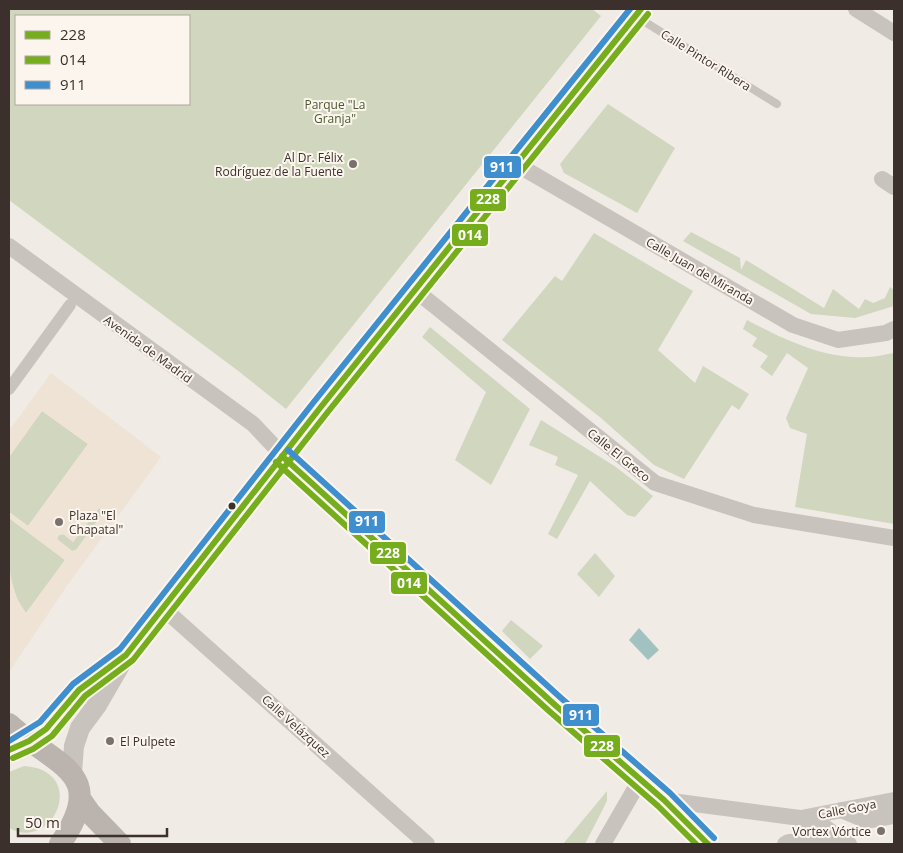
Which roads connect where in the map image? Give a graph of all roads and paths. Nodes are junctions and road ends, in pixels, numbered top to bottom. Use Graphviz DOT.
graph roads {
  1 [pos="856,9"];
  2 [pos="638,12"];
  3 [pos="894,32"];
  4 [pos="777,104"];
  5 [pos="516,164"];
  6 [pos="9,246"];
  7 [pos="415,290"];
  8 [pos="70,305"];
  9 [pos="894,329"];
  10 [pos="9,389"];
  11 [pos="282,456"];
  12 [pos="894,538"];
  13 [pos="163,608"];
  14 [pos="126,655"];
  15 [pos="9,724"];
  16 [pos="19,746"];
  17 [pos="72,772"];
  18 [pos="640,780"];
  19 [pos="81,800"];
  20 [pos="664,800"];
  21 [pos="894,800"];
  22 [pos="841,810"];
  23 [pos="781,815"];
  24 [pos="894,816"];
  25 [pos="800,818"];
  26 [pos="787,843"];
  27 [pos="60,844"];
  28 [pos="120,844"];
  29 [pos="427,844"];
  30 [pos="603,844"];
  31 [pos="708,844"];
  32 [pos="848,844"];
  1 -- 3 [label="street"];
  2 -- 4 [label="lane, Calle Pintor Ribera"];
  2 -- 5 [label="street"];
  5 -- 7 [label="street"];
  5 -- 9 [label="street, Calle Juan de Miranda"];
  6 -- 11 [label="street, Avenida de Madrid"];
  7 -- 11 [label="street"];
  7 -- 12 [label="street, Calle El Greco"];
  8 -- 10 [label="street"];
  11 -- 13 [label="street"];
  11 -- 18 [label="street, Avenida de Madrid"];
  13 -- 14 [label="street"];
  13 -- 29 [label="street, Calle Velázquez"];
  14 -- 16 [label="street"];
  14 -- 17 [label="street"];
  15 -- 16 [label="main road"];
  16 -- 17 [label="main road"];
  17 -- 19 [label="main road"];
  18 -- 20 [label="street, Avenida de Madrid"];
  18 -- 30 [label="street"];
  19 -- 27 [label="main road"];
  19 -- 28 [label="main road"];
  20 -- 23 [label="street"];
  20 -- 31 [label="street, Avenida de Madrid"];
  21 -- 22 [label="street, Calle Goya"];
  22 -- 24 [label="street"];
  22 -- 25 [label="street, Calle Goya"];
  23 -- 25 [label="street"];
  23 -- 26 [label="street"];
  25 -- 32 [label="street"];
  26 -- 32 [label="street"];
}
